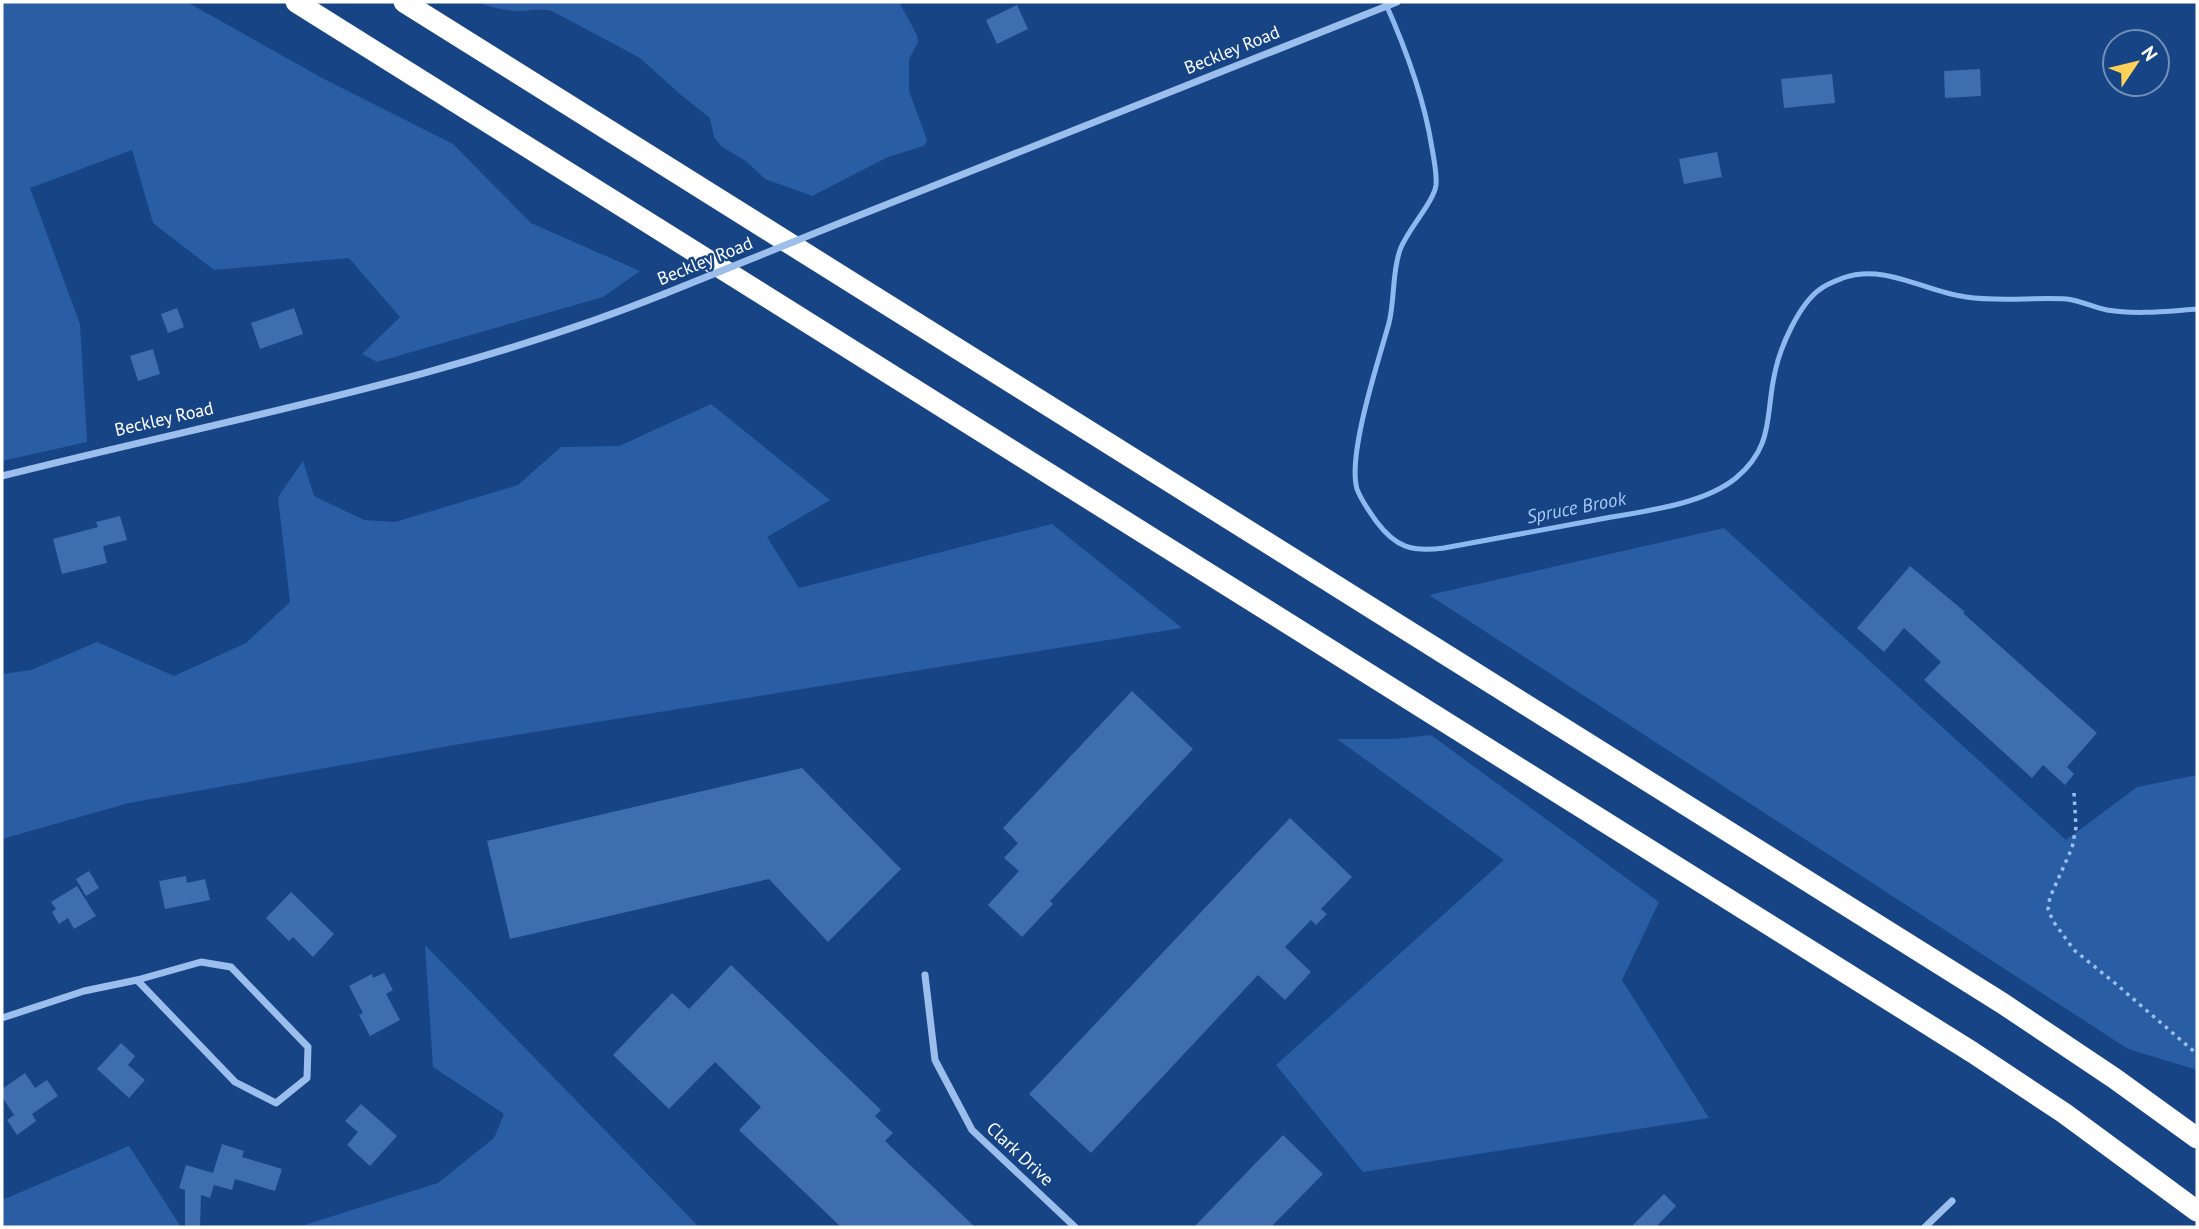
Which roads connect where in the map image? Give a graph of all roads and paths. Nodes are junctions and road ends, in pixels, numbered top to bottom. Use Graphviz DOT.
graph roads {
  1 [pos="296,2"];
  2 [pos="404,2"];
  3 [pos="1397,2"];
  4 [pos="2,477"];
  5 [pos="2074,793"];
  6 [pos="925,975"];
  7 [pos="137,980"];
  8 [pos="2,1018"];
  9 [pos="2197,1054"];
  10 [pos="2197,1138"];
  11 [pos="1952,1201"];
  12 [pos="2197,1210"];
  13 [pos="1075,1227"];
  14 [pos="1925,1227"];
  1 -- 12 [label="highway"];
  2 -- 10 [label="highway"];
  3 -- 4 [label="street, Beckley Road, bridge"];
  5 -- 9 [label="path"];
  6 -- 13 [label="street, Clark Drive"];
  7 -- 7 [label="street"];
  7 -- 8 [label="street"];
  11 -- 14 [label="street"];
}
